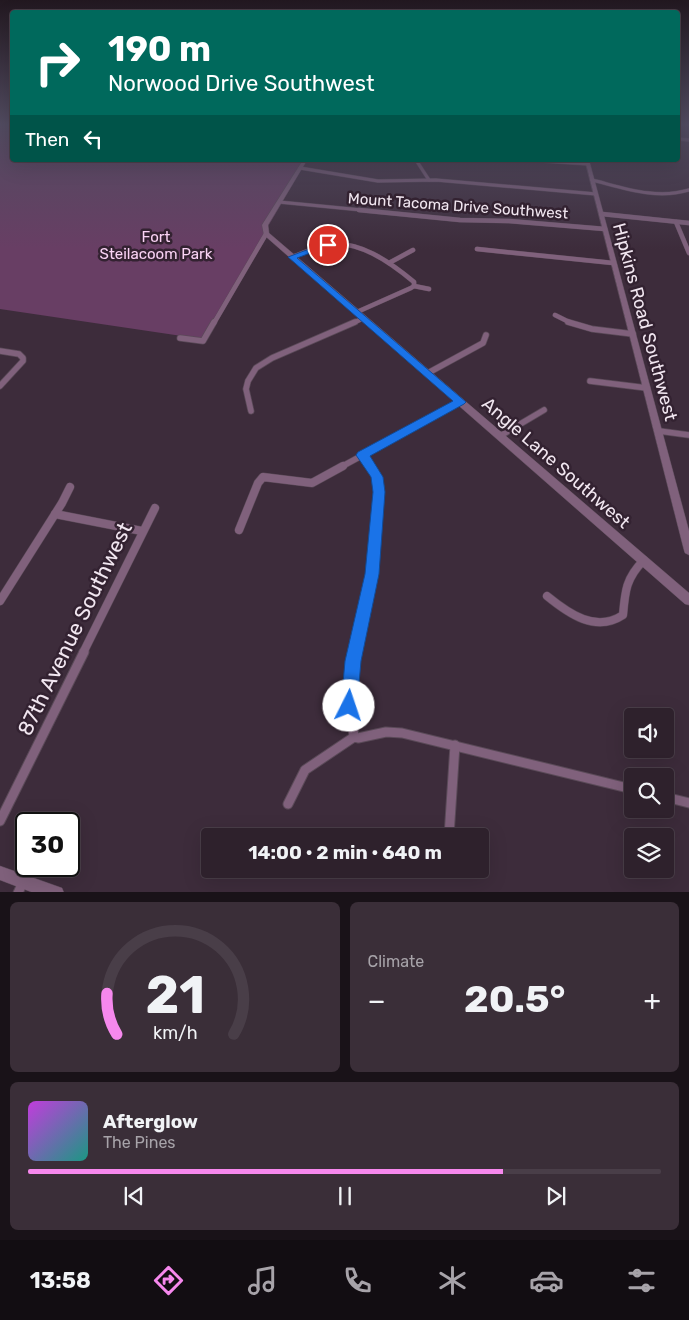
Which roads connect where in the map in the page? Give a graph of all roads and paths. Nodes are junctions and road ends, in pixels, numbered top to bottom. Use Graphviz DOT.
graph roads {
  1 [pos="420,166"];
  2 [pos="589,166"];
  3 [pos="300,168"];
  4 [pos="429,180"];
  5 [pos="592,180"];
  6 [pos="689,190"];
  7 [pos="596,194"];
  8 [pos="279,202"];
  9 [pos="602,214"];
  10 [pos="676,222"];
  11 [pos="689,223"];
  12 [pos="606,229"];
  13 [pos="266,234"];
  14 [pos="477,249"];
  15 [pos="413,250"];
  16 [pos="689,254"];
  17 [pos="292,257"];
  18 [pos="390,263"];
  19 [pos="613,263"];
  20 [pos="414,286"];
  21 [pos="429,289"];
  22 [pos="360,315"];
  23 [pos="554,315"];
  24 [pos="633,334"];
  25 [pos="486,335"];
  26 [pos="180,338"];
  27 [pos="0,351"];
  28 [pos="428,373"];
  29 [pos="590,381"];
  30 [pos="0,386"];
  31 [pos="647,388"];
  32 [pos="460,402"];
  33 [pos="544,410"];
  34 [pos="251,411"];
  35 [pos="658,431"];
  36 [pos="689,435"];
  37 [pos="500,436"];
  38 [pos="362,455"];
  39 [pos="70,487"];
  40 [pos="155,508"];
  41 [pos="55,514"];
  42 [pos="239,530"];
  43 [pos="142,531"];
  44 [pos="689,550"];
  45 [pos="644,560"];
  46 [pos="547,596"];
  47 [pos="689,600"];
  48 [pos="0,601"];
  49 [pos="354,737"];
  50 [pos="455,745"];
  51 [pos="624,787"];
  52 [pos="674,799"];
  53 [pos="689,802"];
  54 [pos="288,804"];
  55 [pos="0,821"];
  56 [pos="450,828"];
  57 [pos="0,873"];
  58 [pos="21,887"];
  59 [pos="57,892"];
  1 -- 4 [label="street"];
  2 -- 5 [label="street, Hipkins Road Southwest"];
  3 -- 4 [label="street"];
  3 -- 8 [label="street"];
  4 -- 7 [label="street"];
  5 -- 6 [label="street"];
  5 -- 7 [label="street, Hipkins Road Southwest"];
  7 -- 9 [label="street, Hipkins Road Southwest"];
  8 -- 12 [label="street, Mount Tacoma Drive Southwest"];
  8 -- 13 [label="street"];
  9 -- 10 [label="street"];
  9 -- 12 [label="street, Hipkins Road Southwest"];
  10 -- 11 [label="street"];
  10 -- 16 [label="street"];
  12 -- 19 [label="street, Hipkins Road Southwest"];
  13 -- 17 [label="street, Angle Lane Southwest"];
  13 -- 26 [label="street"];
  14 -- 19 [label="street"];
  15 -- 18 [label="street"];
  17 -- 18 [label="street"];
  17 -- 22 [label="street, Angle Lane Southwest"];
  18 -- 20 [label="street"];
  19 -- 24 [label="street, Hipkins Road Southwest"];
  20 -- 21 [label="street"];
  20 -- 22 [label="street"];
  22 -- 28 [label="street, Angle Lane Southwest"];
  22 -- 34 [label="street"];
  23 -- 24 [label="street"];
  24 -- 31 [label="street, Hipkins Road Southwest"];
  25 -- 28 [label="street"];
  27 -- 30 [label="street"];
  28 -- 32 [label="street, Angle Lane Southwest"];
  29 -- 31 [label="street"];
  31 -- 35 [label="street, Hipkins Road Southwest"];
  32 -- 37 [label="street, Angle Lane Southwest"];
  32 -- 38 [label="street"];
  33 -- 37 [label="street"];
  35 -- 36 [label="street"];
  35 -- 44 [label="street, Hipkins Road Southwest"];
  37 -- 45 [label="street, Angle Lane Southwest"];
  38 -- 42 [label="street"];
  38 -- 49 [label="street"];
  39 -- 41 [label="street"];
  40 -- 43 [label="street, 87th Avenue Southwest"];
  41 -- 43 [label="street"];
  41 -- 48 [label="street"];
  43 -- 55 [label="street, 87th Avenue Southwest"];
  45 -- 46 [label="street"];
  45 -- 47 [label="street, Angle Lane Southwest"];
  49 -- 50 [label="street"];
  49 -- 54 [label="street"];
  50 -- 51 [label="street"];
  50 -- 56 [label="street"];
  52 -- 53 [label="street"];
  57 -- 58 [label="street"];
  58 -- 59 [label="street"];
}
